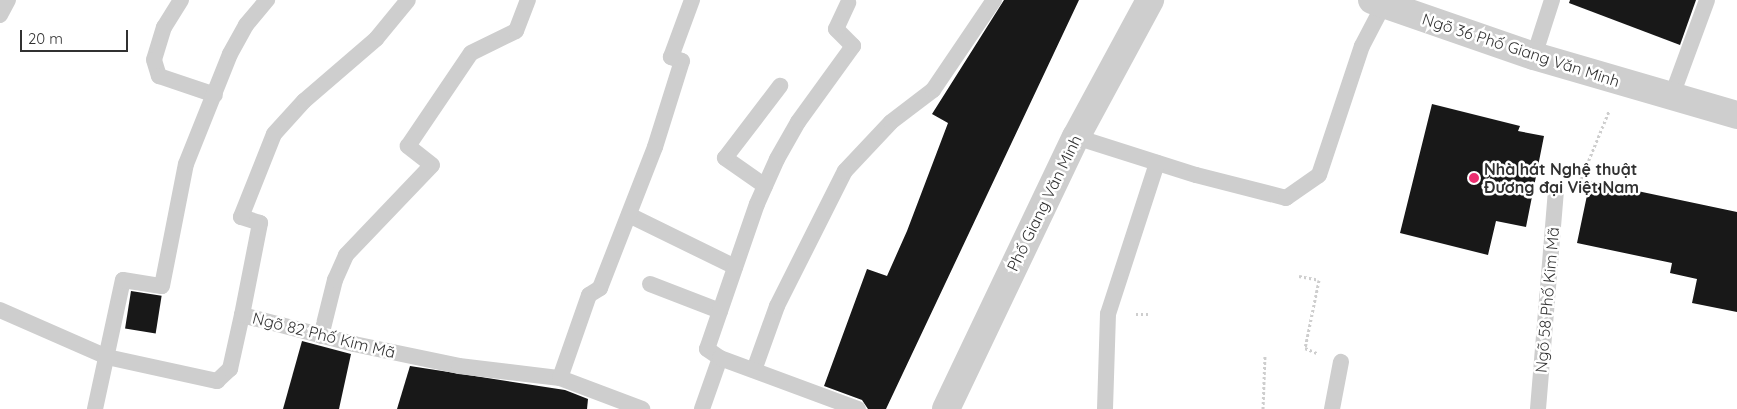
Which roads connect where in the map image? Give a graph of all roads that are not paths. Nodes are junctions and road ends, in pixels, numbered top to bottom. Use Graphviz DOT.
graph roads {
  1 [pos="8,0"];
  2 [pos="182,0"];
  3 [pos="267,0"];
  4 [pos="408,0"];
  5 [pos="528,0"];
  6 [pos="692,0"];
  7 [pos="994,0"];
  8 [pos="1150,0"];
  9 [pos="1552,0"];
  10 [pos="1706,0"];
  11 [pos="1381,2"];
  12 [pos="848,3"];
  13 [pos="0,15"];
  14 [pos="1534,56"];
  15 [pos="780,86"];
  16 [pos="215,94"];
  17 [pos="1671,98"];
  18 [pos="1737,115"];
  19 [pos="1076,137"];
  20 [pos="1157,163"];
  21 [pos="765,186"];
  22 [pos="1556,192"];
  23 [pos="629,215"];
  24 [pos="735,267"];
  25 [pos="650,284"];
  26 [pos="0,310"];
  27 [pos="720,311"];
  28 [pos="242,315"];
  29 [pos="321,336"];
  30 [pos="106,357"];
  31 [pos="720,358"];
  32 [pos="1341,362"];
  33 [pos="754,370"];
  34 [pos="560,378"];
  35 [pos="95,409"];
  36 [pos="642,409"];
  37 [pos="702,409"];
  38 [pos="858,409"];
  39 [pos="946,409"];
  40 [pos="1105,409"];
  41 [pos="1332,409"];
  42 [pos="1538,409"];
  1 -- 13 [label="lane"];
  2 -- 16 [label="lane"];
  3 -- 16 [label="lane"];
  4 -- 28 [label="lane"];
  5 -- 29 [label="lane"];
  6 -- 23 [label="lane"];
  7 -- 33 [label="lane"];
  8 -- 19 [label="street, Phố Giang Văn Minh"];
  9 -- 14 [label="lane"];
  10 -- 17 [label="lane"];
  11 -- 14 [label="street, Ngõ 36 Phố Giang Văn Minh"];
  11 -- 20 [label="lane"];
  12 -- 21 [label="lane"];
  14 -- 17 [label="street, Ngõ 36 Phố Giang Văn Minh"];
  15 -- 21 [label="lane"];
  16 -- 30 [label="lane"];
  17 -- 18 [label="street, Ngõ 36 Phố Giang Văn Minh"];
  19 -- 20 [label="lane"];
  19 -- 39 [label="street, Phố Giang Văn Minh"];
  20 -- 40 [label="lane"];
  21 -- 24 [label="lane"];
  22 -- 42 [label="lane, Ngõ 58 Phố Kim Mã"];
  23 -- 24 [label="lane"];
  23 -- 34 [label="lane"];
  24 -- 27 [label="lane"];
  25 -- 27 [label="lane"];
  26 -- 30 [label="lane, Ngõ 82 Phố Kim Mã"];
  27 -- 31 [label="lane"];
  28 -- 29 [label="lane, Ngõ 82 Phố Kim Mã"];
  28 -- 30 [label="lane, Ngõ 82 Phố Kim Mã"];
  29 -- 34 [label="lane, Ngõ 82 Phố Kim Mã"];
  30 -- 35 [label="lane"];
  31 -- 33 [label="lane"];
  31 -- 37 [label="lane"];
  32 -- 41 [label="lane"];
  33 -- 38 [label="lane"];
  34 -- 36 [label="lane, Ngõ 82 Phố Kim Mã"];
}
